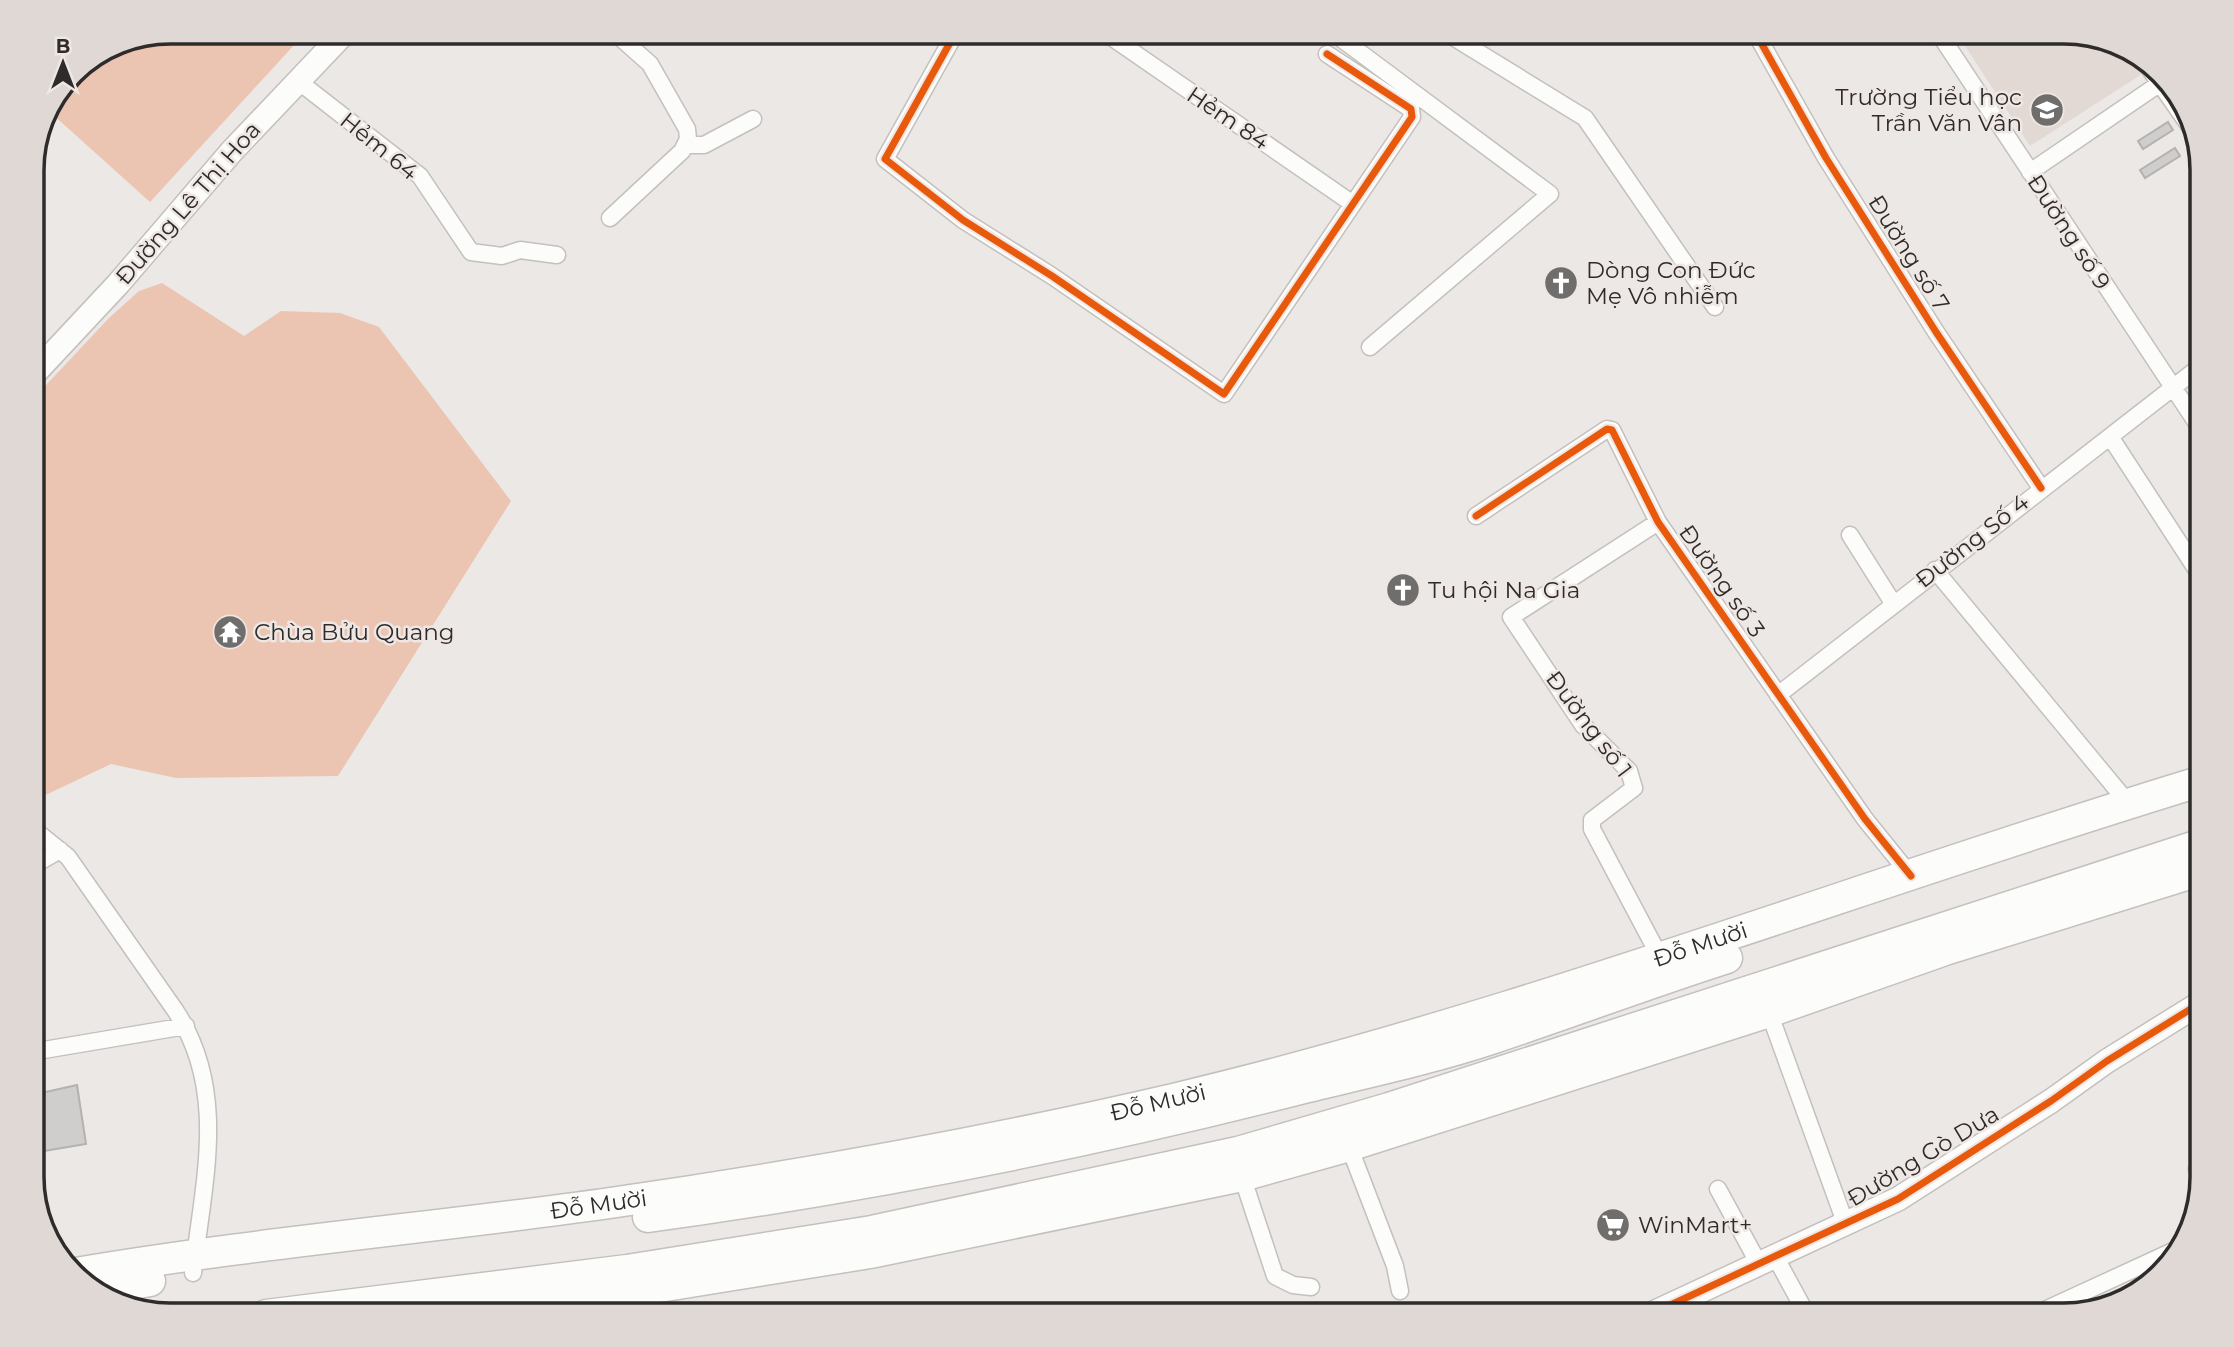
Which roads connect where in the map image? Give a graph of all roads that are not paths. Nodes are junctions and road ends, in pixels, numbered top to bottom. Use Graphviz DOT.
graph roads {
  1 [pos="333,44"];
  2 [pos="628,44"];
  3 [pos="949,44"];
  4 [pos="1121,44"];
  5 [pos="1339,44"];
  6 [pos="1340,44"];
  7 [pos="1465,44"];
  8 [pos="1762,44"];
  9 [pos="1946,44"];
  10 [pos="298,81"];
  11 [pos="2157,85"];
  12 [pos="753,119"];
  13 [pos="687,145"];
  14 [pos="2030,172"];
  15 [pos="1353,204"];
  16 [pos="611,218"];
  17 [pos="557,255"];
  18 [pos="1716,307"];
  19 [pos="1370,347"];
  20 [pos="44,363"];
  21 [pos="2190,375"];
  22 [pos="2172,390"];
  23 [pos="2190,415"];
  24 [pos="2111,438"];
  25 [pos="2040,488"];
  26 [pos="1476,516"];
  27 [pos="1658,522"];
  28 [pos="1850,535"];
  29 [pos="2190,560"];
  30 [pos="1935,570"];
  31 [pos="1893,603"];
  32 [pos="1778,695"];
  33 [pos="2190,784"];
  34 [pos="2128,803"];
  35 [pos="2190,805"];
  36 [pos="44,837"];
  37 [pos="2190,848"];
  38 [pos="60,850"];
  39 [pos="44,859"];
  40 [pos="2190,874"];
  41 [pos="1911,876"];
  42 [pos="1965,922"];
  43 [pos="1945,950"];
  44 [pos="1664,967"];
  45 [pos="2190,1009"];
  46 [pos="1769,1012"];
  47 [pos="186,1026"];
  48 [pos="44,1050"];
  49 [pos="1349,1146"];
  50 [pos="1242,1177"];
  51 [pos="1718,1189"];
  52 [pos="1846,1224"];
  53 [pos="2162,1256"];
  54 [pos="1768,1262"];
  55 [pos="194,1263"];
  56 [pos="87,1272"];
  57 [pos="109,1287"];
  58 [pos="1311,1287"];
  59 [pos="1400,1291"];
  60 [pos="362,1303"];
  61 [pos="541,1303"];
  62 [pos="1676,1303"];
  63 [pos="1798,1303"];
  64 [pos="2060,1303"];
  1 -- 10 [label="street, Đường Lê Thị Hoa"];
  2 -- 13 [label="street"];
  3 -- 15 [label="street"];
  4 -- 15 [label="street, Hẻm 84"];
  5 -- 15 [label="street"];
  6 -- 19 [label="street"];
  7 -- 18 [label="street"];
  8 -- 25 [label="street, Đường số 7"];
  9 -- 14 [label="street, Đường số 9"];
  10 -- 17 [label="street, Hẻm 64"];
  10 -- 20 [label="street, Đường Lê Thị Hoa"];
  11 -- 14 [label="street"];
  12 -- 13 [label="street"];
  13 -- 16 [label="street"];
  14 -- 22 [label="street, Đường số 9"];
  21 -- 22 [label="street, Đường Số 4"];
  22 -- 23 [label="street, Đường số 9"];
  22 -- 24 [label="street, Đường Số 4"];
  24 -- 25 [label="street, Đường Số 4"];
  24 -- 29 [label="street"];
  25 -- 30 [label="street, Đường Số 4"];
  26 -- 27 [label="street, Đường số 3"];
  27 -- 32 [label="street, Đường số 3"];
  27 -- 44 [label="street, Đường số 1"];
  28 -- 31 [label="street"];
  30 -- 31 [label="street, Đường Số 4"];
  30 -- 34 [label="street"];
  31 -- 32 [label="street, Đường Số 4"];
  32 -- 41 [label="street, Đường số 3"];
  33 -- 34 [label="highway, Đỗ Mười"];
  34 -- 41 [label="highway, Đỗ Mười"];
  35 -- 44 [label="highway, Đỗ Mười"];
  36 -- 38 [label="street"];
  37 -- 42 [label="highway"];
  38 -- 39 [label="street"];
  38 -- 47 [label="street"];
  40 -- 43 [label="highway"];
  41 -- 44 [label="highway, Đỗ Mười"];
  42 -- 43 [label="highway"];
  42 -- 60 [label="highway"];
  43 -- 46 [label="highway"];
  44 -- 55 [label="highway, Đỗ Mười"];
  45 -- 52 [label="street, Đường Gò Dưa"];
  46 -- 49 [label="highway"];
  46 -- 52 [label="street"];
  47 -- 48 [label="street"];
  47 -- 55 [label="street"];
  49 -- 50 [label="highway"];
  49 -- 59 [label="street"];
  50 -- 58 [label="street"];
  50 -- 61 [label="highway"];
  51 -- 54 [label="street"];
  52 -- 54 [label="street, Đường Gò Dưa"];
  53 -- 64 [label="street"];
  54 -- 62 [label="street, Đường Gò Dưa"];
  54 -- 63 [label="street"];
  55 -- 56 [label="highway, Đỗ Mười"];
  55 -- 57 [label="highway, Đỗ Mười"];
}
